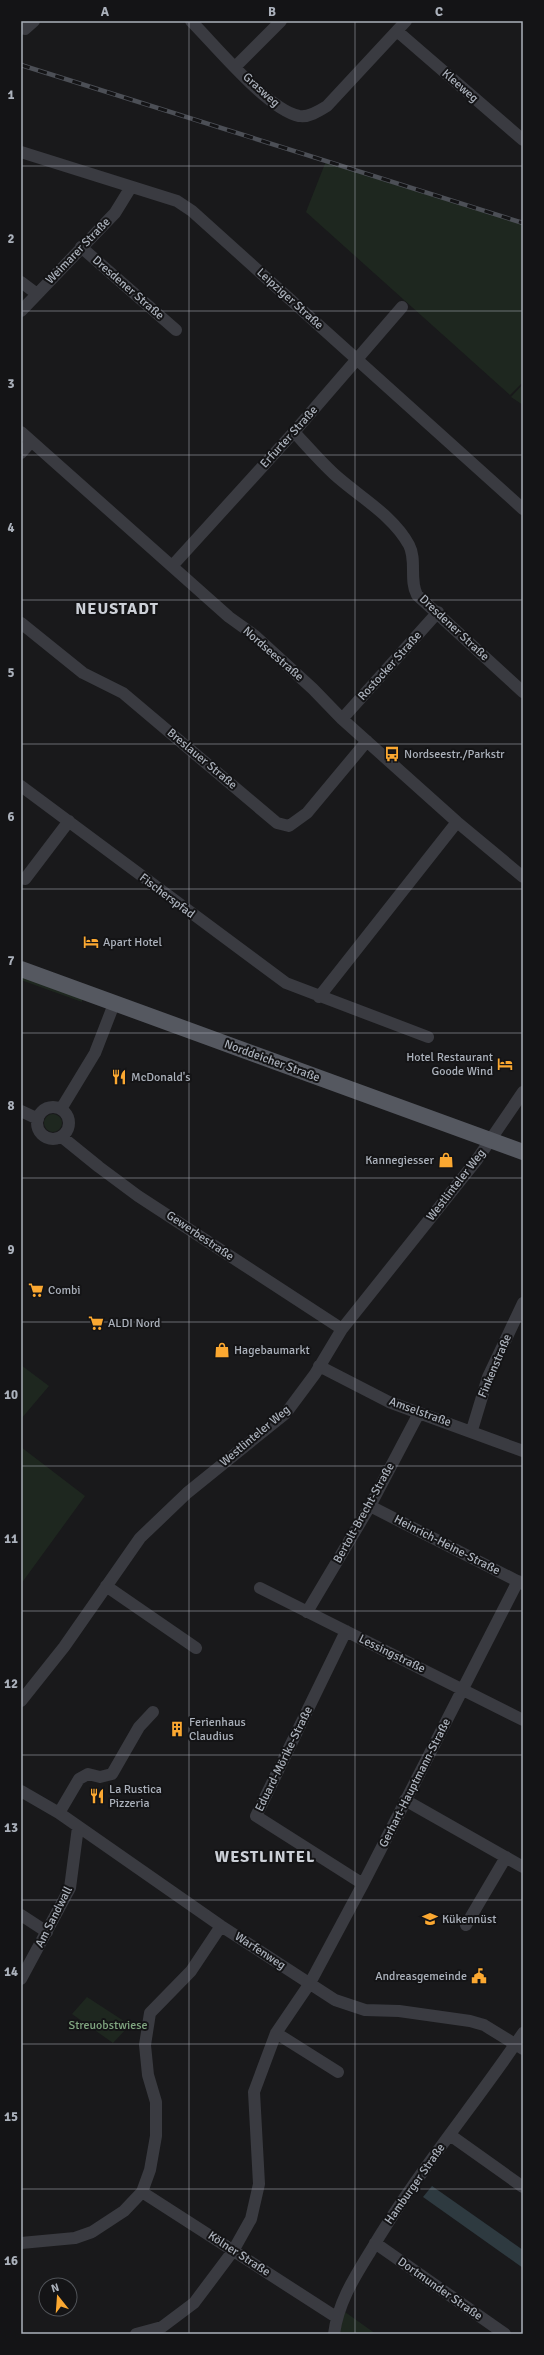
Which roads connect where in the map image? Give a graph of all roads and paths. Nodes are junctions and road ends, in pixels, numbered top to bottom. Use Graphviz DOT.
graph roads {
  1 [pos="191,21"];
  2 [pos="282,21"];
  3 [pos="406,21"];
  4 [pos="397,31"];
  5 [pos="235,67"];
  6 [pos="523,140"];
  7 [pos="21,152"];
  8 [pos="131,187"];
  9 [pos="81,247"];
  10 [pos="21,282"];
  11 [pos="37,294"];
  12 [pos="402,307"];
  13 [pos="21,311"];
  14 [pos="176,330"];
  15 [pos="357,359"];
  16 [pos="21,432"];
  17 [pos="294,432"];
  18 [pos="31,442"];
  19 [pos="21,453"];
  20 [pos="523,509"];
  21 [pos="173,565"];
  22 [pos="438,612"];
  23 [pos="21,623"];
  24 [pos="523,692"];
  25 [pos="342,719"];
  26 [pos="367,741"];
  27 [pos="21,786"];
  28 [pos="69,821"];
  29 [pos="457,822"];
  30 [pos="523,877"];
  31 [pos="25,879"];
  32 [pos="21,969"];
  33 [pos="319,997"];
  34 [pos="114,1004"];
  35 [pos="428,1037"];
  36 [pos="523,1092"];
  37 [pos="61,1109"];
  38 [pos="21,1111"];
  39 [pos="38,1119"];
  40 [pos="62,1137"];
  41 [pos="490,1140"];
  42 [pos="523,1152"];
  43 [pos="523,1303"];
  44 [pos="342,1329"];
  45 [pos="320,1366"];
  46 [pos="419,1412"];
  47 [pos="472,1430"];
  48 [pos="523,1451"];
  49 [pos="370,1506"];
  50 [pos="520,1583"];
  51 [pos="106,1586"];
  52 [pos="260,1588"];
  53 [pos="307,1612"];
  54 [pos="346,1631"];
  55 [pos="196,1648"];
  56 [pos="463,1689"];
  57 [pos="21,1701"];
  58 [pos="153,1712"];
  59 [pos="523,1720"];
  60 [pos="21,1791"];
  61 [pos="405,1800"];
  62 [pos="59,1813"];
  63 [pos="78,1827"];
  64 [pos="506,1857"];
  65 [pos="523,1867"];
  66 [pos="363,1884"];
  67 [pos="21,1915"];
  68 [pos="466,1925"];
  69 [pos="221,1926"];
  70 [pos="47,1932"];
  71 [pos="21,1979"];
  72 [pos="310,1983"];
  73 [pos="276,2033"];
  74 [pos="523,2033"];
  75 [pos="519,2047"];
  76 [pos="338,2072"];
  77 [pos="450,2135"];
  78 [pos="523,2187"];
  79 [pos="142,2192"];
  80 [pos="21,2243"];
  81 [pos="375,2243"];
  82 [pos="234,2251"];
  83 [pos="336,2317"];
  84 [pos="136,2334"];
  85 [pos="334,2334"];
  86 [pos="505,2334"];
  1 -- 5 [label="street, Grasweg"];
  2 -- 5 [label="street"];
  3 -- 4 [label="street, Grasweg"];
  4 -- 5 [label="street, Grasweg"];
  4 -- 6 [label="street, Kleeweg"];
  7 -- 8 [label="street, Leipziger Straße"];
  8 -- 9 [label="street, Weimarer Straße"];
  8 -- 15 [label="street, Leipziger Straße"];
  9 -- 11 [label="street, Weimarer Straße"];
  9 -- 14 [label="street, Dresdener Straße"];
  10 -- 11 [label="street"];
  11 -- 13 [label="street, Weimarer Straße"];
  12 -- 15 [label="street, Erfurter Straße"];
  15 -- 17 [label="street, Erfurter Straße"];
  15 -- 20 [label="street, Leipziger Straße"];
  16 -- 18 [label="street, Nordseestraße"];
  17 -- 21 [label="street, Erfurter Straße"];
  17 -- 22 [label="street, Dresdener Straße"];
  18 -- 19 [label="street"];
  18 -- 21 [label="street, Nordseestraße"];
  21 -- 25 [label="street, Nordseestraße"];
  22 -- 24 [label="street, Dresdener Straße"];
  22 -- 25 [label="street, Rostocker Straße"];
  23 -- 26 [label="street, Breslauer Straße"];
  25 -- 26 [label="street, Nordseestraße"];
  26 -- 29 [label="street, Nordseestraße"];
  27 -- 28 [label="street, Fischerspfad"];
  28 -- 31 [label="street"];
  28 -- 33 [label="street, Fischerspfad"];
  29 -- 30 [label="street, Nordseestraße"];
  29 -- 33 [label="street"];
  32 -- 34 [label="main road, Norddeicher Straße"];
  33 -- 35 [label="street, Fischerspfad"];
  34 -- 37 [label="street"];
  34 -- 41 [label="main road, Norddeicher Straße"];
  36 -- 41 [label="street, Westlinteler Weg"];
  37 -- 39 [label="street"];
  37 -- 40 [label="street"];
  38 -- 39 [label="street"];
  39 -- 40 [label="street"];
  40 -- 44 [label="street, Gewerbestraße"];
  41 -- 42 [label="main road, Norddeicher Straße"];
  41 -- 44 [label="street, Westlinteler Weg"];
  43 -- 47 [label="street, Finkenstraße"];
  44 -- 45 [label="street, Westlinteler Weg"];
  45 -- 46 [label="street, Amselstraße"];
  45 -- 51 [label="street, Westlinteler Weg"];
  46 -- 47 [label="street, Amselstraße"];
  46 -- 49 [label="street, Bertolt-Brecht-Straße"];
  47 -- 48 [label="street, Amselstraße"];
  49 -- 50 [label="street, Heinrich-Heine-Straße"];
  49 -- 53 [label="street, Bertolt-Brecht-Straße"];
  50 -- 56 [label="street, Gerhart-Hauptmann-Straße"];
  51 -- 55 [label="street"];
  51 -- 57 [label="street, Westlinteler Weg"];
  52 -- 53 [label="street, Lessingstraße"];
  53 -- 54 [label="street, Lessingstraße"];
  54 -- 56 [label="street, Lessingstraße"];
  54 -- 66 [label="street, Eduard-Mörike-Straße"];
  56 -- 59 [label="street, Lessingstraße"];
  56 -- 61 [label="street, Gerhart-Hauptmann-Straße"];
  58 -- 62 [label="street"];
  60 -- 62 [label="street, Warfenweg"];
  61 -- 64 [label="street"];
  61 -- 66 [label="street, Gerhart-Hauptmann-Straße"];
  62 -- 63 [label="street, Warfenweg"];
  63 -- 69 [label="street, Warfenweg"];
  63 -- 70 [label="street, Am Sandwall"];
  64 -- 65 [label="street"];
  64 -- 68 [label="street"];
  66 -- 72 [label="street, Gerhart-Hauptmann-Straße"];
  67 -- 70 [label="street"];
  69 -- 72 [label="street, Warfenweg"];
  69 -- 79 [label="street"];
  70 -- 71 [label="street, Am Sandwall"];
  72 -- 73 [label="street, Gerhart-Hauptmann-Straße"];
  72 -- 75 [label="street, Warfenweg"];
  73 -- 76 [label="street"];
  73 -- 82 [label="street, Gerhart-Hauptmann-Straße"];
  74 -- 75 [label="street, Hamburger Straße"];
  75 -- 77 [label="street, Hamburger Straße"];
  77 -- 78 [label="street"];
  77 -- 81 [label="street, Hamburger Straße"];
  79 -- 80 [label="street"];
  79 -- 82 [label="street, Kölner Straße"];
  81 -- 83 [label="street, Hamburger Straße"];
  81 -- 86 [label="street, Dortmunder Straße"];
  82 -- 83 [label="street, Kölner Straße"];
  82 -- 84 [label="street, Gerhart-Hauptmann-Straße"];
  83 -- 85 [label="street, Hamburger Straße"];
}
